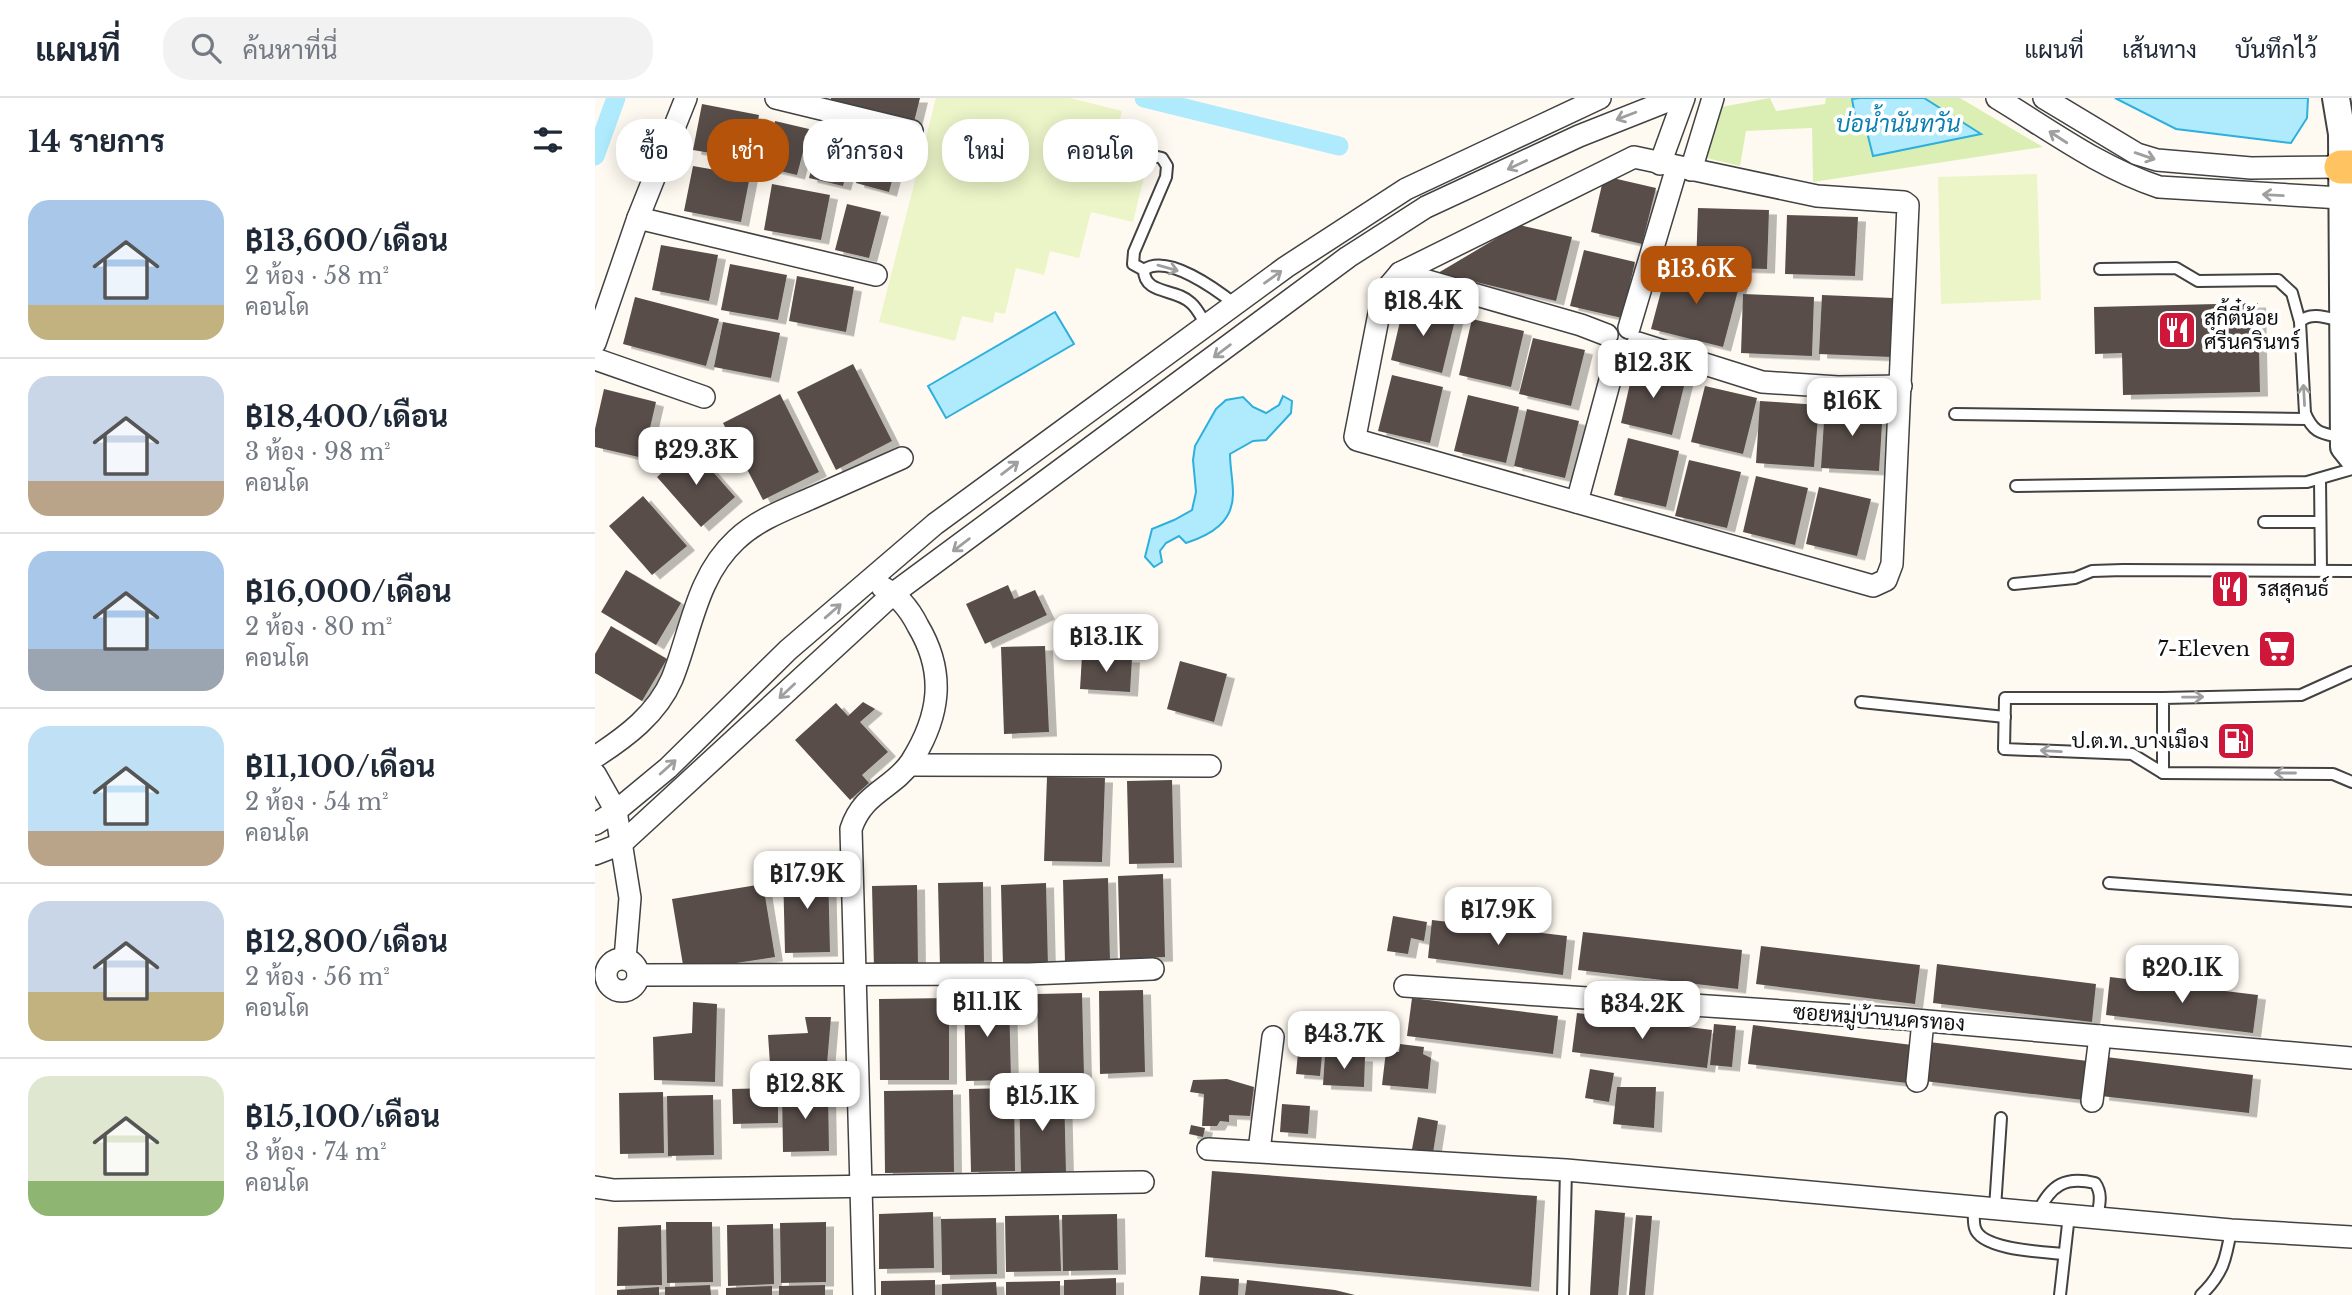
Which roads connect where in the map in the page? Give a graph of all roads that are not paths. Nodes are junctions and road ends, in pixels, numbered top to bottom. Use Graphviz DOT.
graph roads {
  1 [pos="686,98"];
  2 [pos="776,98"];
  3 [pos="1600,98"];
  4 [pos="1675,98"];
  5 [pos="1685,98"];
  6 [pos="1713,98"];
  7 [pos="1997,98"];
  8 [pos="2044,98"];
  9 [pos="2336,98"];
  10 [pos="1566,104"];
  11 [pos="863,119"];
  12 [pos="1579,136"];
  13 [pos="1158,157"];
  14 [pos="2207,165"];
  15 [pos="1676,167"];
  16 [pos="2345,177"];
  17 [pos="2206,191"];
  18 [pos="638,218"];
  19 [pos="2100,269"];
  20 [pos="1144,270"];
  21 [pos="1400,273"];
  22 [pos="876,275"];
  23 [pos="1236,304"];
  24 [pos="2344,321"];
  25 [pos="2299,322"];
  26 [pos="1207,326"];
  27 [pos="1607,335"];
  28 [pos="1634,336"];
  29 [pos="595,344"];
  30 [pos="1616,358"];
  31 [pos="595,359"];
  32 [pos="1901,386"];
  33 [pos="704,397"];
  34 [pos="1955,414"];
  35 [pos="2307,419"];
  36 [pos="2348,447"];
  37 [pos="902,458"];
  38 [pos="2352,469"];
  39 [pos="2320,479"];
  40 [pos="2016,486"];
  41 [pos="1577,502"];
  42 [pos="2264,522"];
  43 [pos="2320,522"];
  44 [pos="2321,570"];
  45 [pos="2352,571"];
  46 [pos="868,579"];
  47 [pos="2014,584"];
  48 [pos="894,593"];
  49 [pos="2352,672"];
  50 [pos="2163,698"];
  51 [pos="1861,702"];
  52 [pos="2005,717"];
  53 [pos="595,757"];
  54 [pos="909,765"];
  55 [pos="1210,766"];
  56 [pos="2163,773"];
  57 [pos="595,774"];
  58 [pos="2352,782"];
  59 [pos="615,811"];
  60 [pos="595,824"];
  61 [pos="621,844"];
  62 [pos="595,854"];
  63 [pos="2109,883"];
  64 [pos="2352,901"];
  65 [pos="631,967"];
  66 [pos="1153,969"];
  67 [pos="855,974"];
  68 [pos="601,976"];
  69 [pos="1405,986"];
  70 [pos="1923,1021"];
  71 [pos="2100,1035"];
  72 [pos="1273,1037"];
  73 [pos="2352,1058"];
  74 [pos="1917,1081"];
  75 [pos="2092,1101"];
  76 [pos="2001,1118"];
  77 [pos="1208,1149"];
  78 [pos="1259,1151"];
  79 [pos="1566,1170"];
  80 [pos="1143,1182"];
  81 [pos="861,1185"];
  82 [pos="595,1188"];
  83 [pos="1985,1207"];
  84 [pos="2038,1212"];
  85 [pos="2069,1215"];
  86 [pos="2097,1218"];
  87 [pos="2231,1230"];
  88 [pos="2352,1237"];
  89 [pos="2064,1254"];
  90 [pos="864,1295"];
  91 [pos="1563,1295"];
  92 [pos="2060,1295"];
  93 [pos="2201,1295"];
  1 -- 18 [label="street"];
  2 -- 11 [label="street"];
  3 -- 10 [label="street"];
  4 -- 12 [label="street, one-way"];
  5 -- 15 [label="street"];
  6 -- 15 [label="street"];
  17 -- 7 [label="street, one-way"];
  8 -- 14 [label="street, one-way"];
  9 -- 16 [label="street"];
  10 -- 12 [label="street"];
  23 -- 10 [label="street, one-way"];
  12 -- 48 [label="street, one-way"];
  13 -- 20 [label="lane"];
  14 -- 16 [label="street"];
  14 -- 17 [label="street"];
  15 -- 21 [label="street"];
  15 -- 28 [label="street"];
  15 -- 32 [label="street"];
  16 -- 17 [label="street, one-way"];
  16 -- 24 [label="street"];
  18 -- 22 [label="street"];
  18 -- 29 [label="street"];
  19 -- 25 [label="lane"];
  20 -- 23 [label="lane, one-way"];
  20 -- 26 [label="lane"];
  21 -- 27 [label="street"];
  21 -- 41 [label="street"];
  23 -- 26 [label="street"];
  24 -- 25 [label="lane"];
  24 -- 36 [label="street"];
  35 -- 25 [label="lane, one-way"];
  46 -- 26 [label="street, one-way"];
  27 -- 28 [label="street"];
  27 -- 30 [label="street"];
  28 -- 30 [label="street"];
  28 -- 32 [label="street"];
  30 -- 41 [label="street"];
  31 -- 33 [label="street"];
  32 -- 41 [label="street"];
  34 -- 35 [label="lane"];
  35 -- 36 [label="lane"];
  37 -- 53 [label="street"];
  38 -- 39 [label="lane"];
  39 -- 40 [label="lane"];
  39 -- 43 [label="lane"];
  42 -- 43 [label="lane"];
  43 -- 44 [label="lane"];
  44 -- 45 [label="lane"];
  44 -- 47 [label="lane"];
  46 -- 48 [label="street"];
  59 -- 46 [label="street, one-way"];
  48 -- 54 [label="street"];
  48 -- 61 [label="street, one-way"];
  50 -- 49 [label="lane, one-way"];
  50 -- 52 [label="lane"];
  50 -- 56 [label="lane"];
  51 -- 52 [label="lane"];
  56 -- 52 [label="lane, one-way"];
  54 -- 55 [label="street"];
  54 -- 67 [label="street"];
  58 -- 56 [label="lane, one-way"];
  57 -- 59 [label="street"];
  59 -- 60 [label="street"];
  59 -- 61 [label="street"];
  61 -- 62 [label="street"];
  61 -- 65 [label="street"];
  63 -- 64 [label="lane"];
  65 -- 67 [label="street"];
  65 -- 68 [label="street"];
  66 -- 67 [label="street"];
  67 -- 81 [label="street"];
  69 -- 70 [label="street, ซอยหมู่บ้านนครทอง"];
  70 -- 71 [label="street, ซอยหมู่บ้านนครทอง"];
  70 -- 74 [label="street"];
  71 -- 73 [label="street, ซอยหมู่บ้านนครทอง"];
  71 -- 75 [label="street"];
  72 -- 78 [label="street"];
  76 -- 83 [label="lane"];
  77 -- 78 [label="street"];
  78 -- 79 [label="street"];
  79 -- 83 [label="street"];
  79 -- 91 [label="lane"];
  80 -- 81 [label="street"];
  81 -- 82 [label="street"];
  81 -- 90 [label="street"];
  83 -- 84 [label="street"];
  83 -- 89 [label="lane"];
  84 -- 85 [label="street"];
  84 -- 86 [label="lane"];
  85 -- 86 [label="street"];
  85 -- 89 [label="lane"];
  86 -- 87 [label="street"];
  87 -- 88 [label="street"];
  87 -- 93 [label="lane"];
  89 -- 92 [label="lane"];
}
